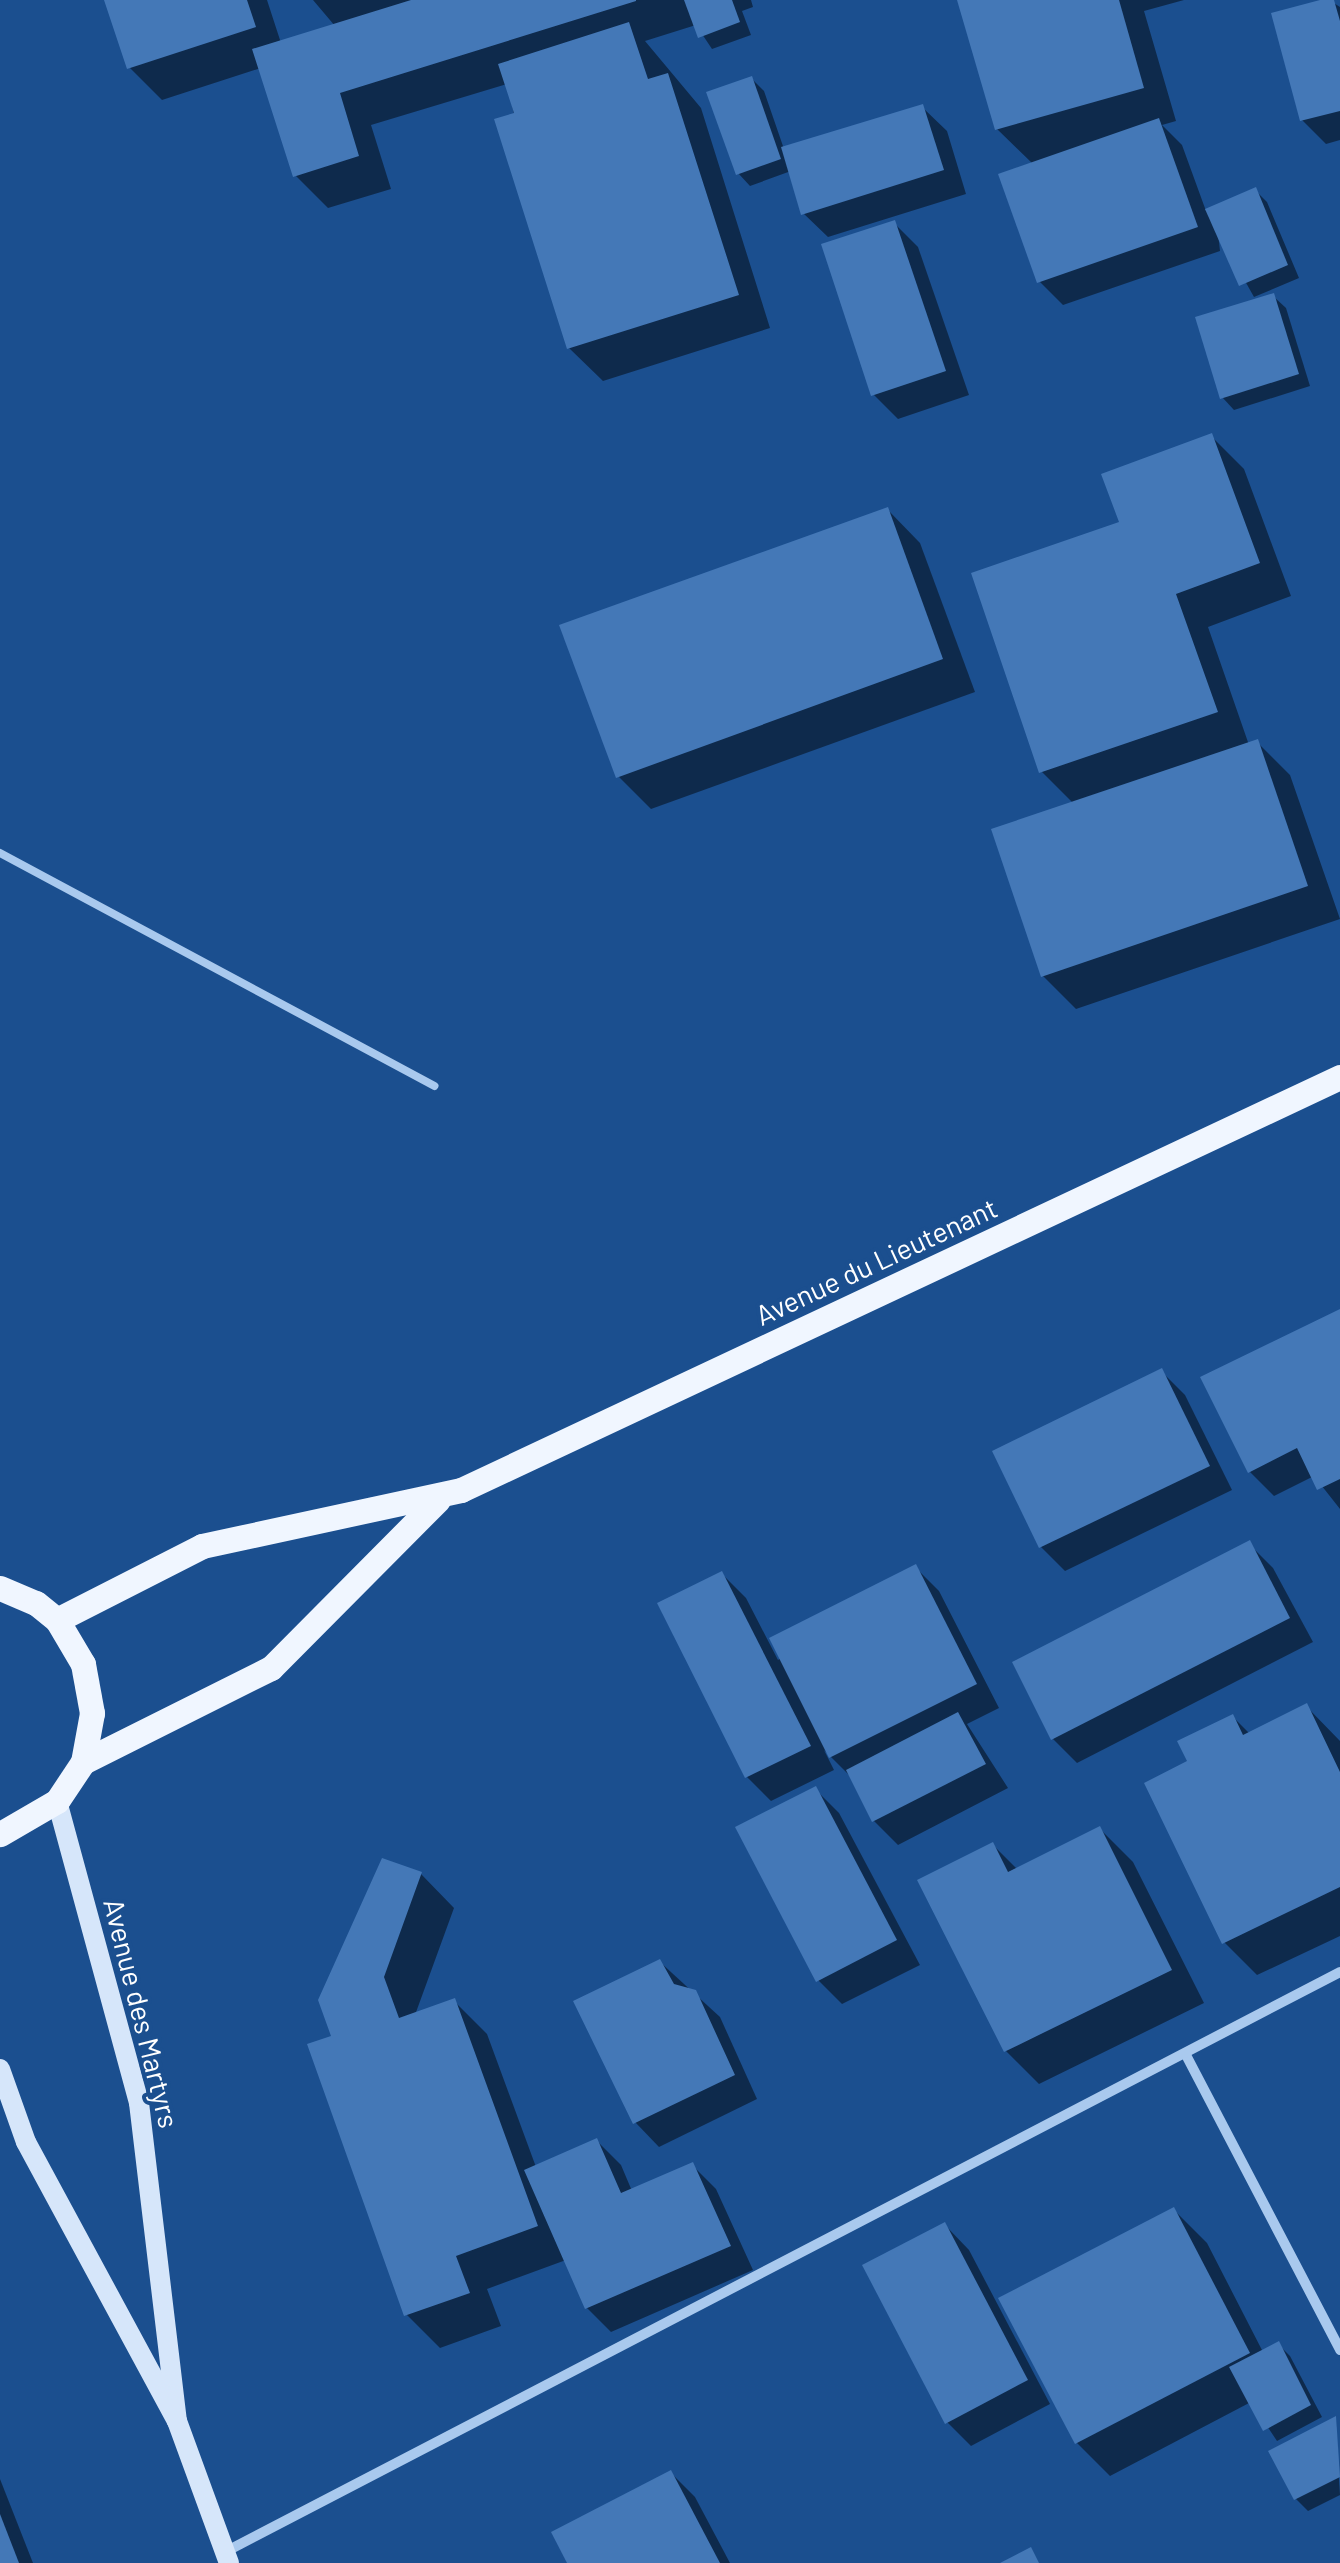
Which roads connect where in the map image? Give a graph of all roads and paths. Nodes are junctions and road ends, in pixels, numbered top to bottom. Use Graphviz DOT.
graph roads {
  1 [pos="0,853"];
  2 [pos="1340,1077"];
  3 [pos="434,1086"];
  4 [pos="438,1500"];
  5 [pos="4,1582"];
  6 [pos="57,1620"];
  7 [pos="83,1762"];
  8 [pos="57,1801"];
  9 [pos="0,1834"];
  10 [pos="1340,1972"];
  11 [pos="1186,2055"];
  12 [pos="0,2068"];
  13 [pos="1340,2350"];
  14 [pos="177,2421"];
  15 [pos="227,2557"];
  1 -- 3 [label="lane"];
  2 -- 4 [label="main road, Avenue du Lieutenant"];
  4 -- 6 [label="main road, Avenue du Lieutenant"];
  4 -- 7 [label="main road, Avenue du Lieutenant"];
  5 -- 6 [label="main road"];
  6 -- 7 [label="main road"];
  7 -- 8 [label="main road"];
  8 -- 9 [label="main road"];
  8 -- 14 [label="main road, Avenue des Martyrs"];
  10 -- 11 [label="street"];
  11 -- 13 [label="street"];
  11 -- 15 [label="street"];
  12 -- 14 [label="main road, Avenue des Martyrs"];
  14 -- 15 [label="main road, Avenue des Martyrs"];
}
